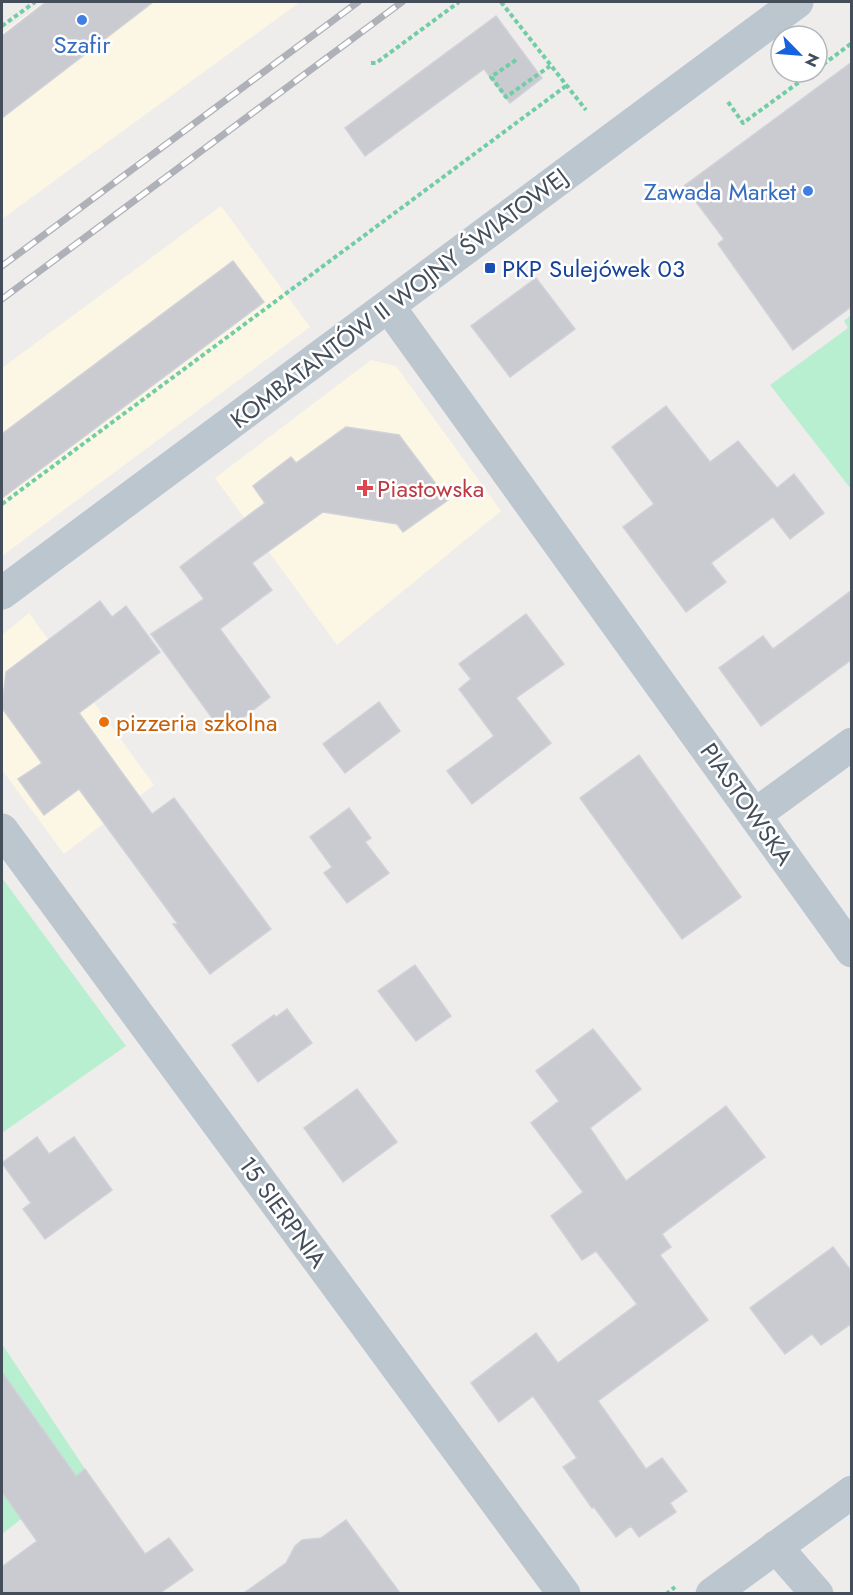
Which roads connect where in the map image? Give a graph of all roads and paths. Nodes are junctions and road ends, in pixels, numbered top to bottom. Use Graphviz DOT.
graph roads {
  1 [pos="34,2"];
  2 [pos="459,2"];
  3 [pos="501,2"];
  4 [pos="797,2"];
  5 [pos="2,26"];
  6 [pos="852,43"];
  7 [pos="516,60"];
  8 [pos="829,60"];
  9 [pos="371,63"];
  10 [pos="550,66"];
  11 [pos="566,86"];
  12 [pos="610,140"];
  13 [pos="389,307"];
  14 [pos="2,504"];
  15 [pos="2,593"];
  16 [pos="852,744"];
  17 [pos="756,814"];
  18 [pos="2,831"];
  19 [pos="852,951"];
  20 [pos="852,1492"];
  21 [pos="776,1547"];
  22 [pos="564,1593"];
  23 [pos="712,1593"];
  24 [pos="817,1593"];
  1 -- 5 [label="path"];
  2 -- 9 [label="path"];
  3 -- 10 [label="path"];
  4 -- 12 [label="street, KOMBATANTÓW II WOJNY ŚWIATOWEJ"];
  6 -- 8 [label="path"];
  7 -- 10 [label="path"];
  10 -- 11 [label="path"];
  11 -- 12 [label="path"];
  11 -- 14 [label="path"];
  12 -- 13 [label="street, KOMBATANTÓW II WOJNY ŚWIATOWEJ"];
  13 -- 15 [label="street, KOMBATANTÓW II WOJNY ŚWIATOWEJ"];
  13 -- 17 [label="street, PIASTOWSKA"];
  16 -- 17 [label="street"];
  17 -- 19 [label="street, PIASTOWSKA"];
  18 -- 22 [label="street, 15 SIERPNIA"];
  20 -- 21 [label="street"];
  21 -- 23 [label="street"];
  21 -- 24 [label="street"];
}
